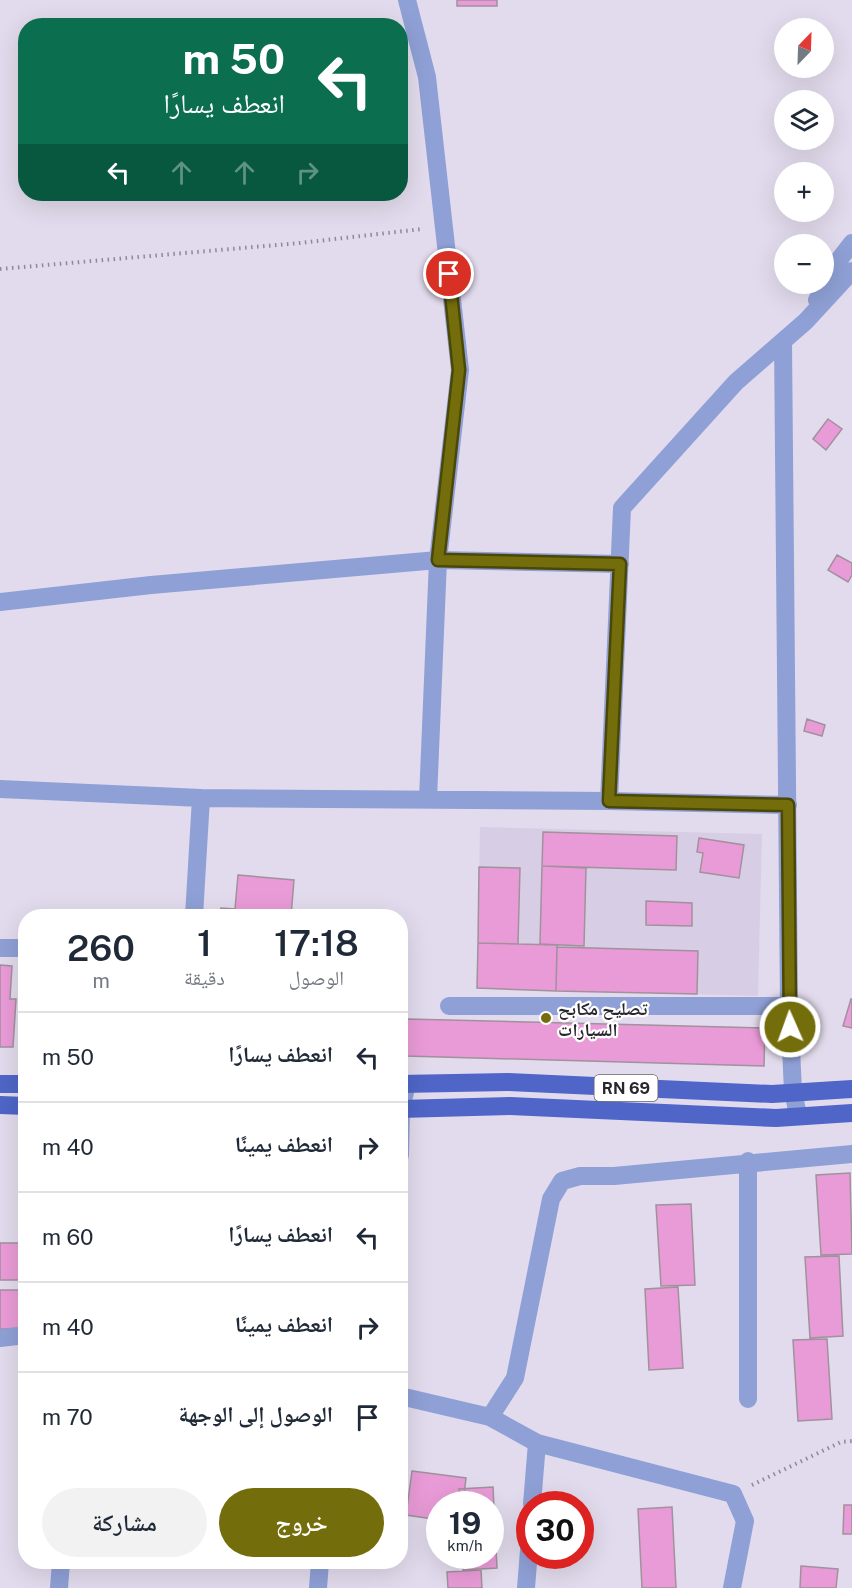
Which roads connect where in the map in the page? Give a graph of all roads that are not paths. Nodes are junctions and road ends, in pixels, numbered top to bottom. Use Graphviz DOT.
graph roads {
  1 [pos="407,0"];
  2 [pos="852,243"];
  3 [pos="852,271"];
  4 [pos="806,321"];
  5 [pos="783,341"];
  6 [pos="438,560"];
  7 [pos="620,564"];
  8 [pos="0,602"];
  9 [pos="0,789"];
  10 [pos="201,798"];
  11 [pos="429,799"];
  12 [pos="609,801"];
  13 [pos="788,805"];
  14 [pos="194,909"];
  15 [pos="0,948"];
  16 [pos="18,948"];
  17 [pos="449,1006"];
  18 [pos="789,1006"];
  19 [pos="0,1084"];
  20 [pos="18,1084"];
  21 [pos="408,1084"];
  22 [pos="852,1089"];
  23 [pos="793,1091"];
  24 [pos="0,1105"];
  25 [pos="18,1106"];
  26 [pos="408,1109"];
  27 [pos="852,1113"];
  28 [pos="798,1115"];
  29 [pos="852,1154"];
  30 [pos="748,1161"];
  31 [pos="18,1336"];
  32 [pos="0,1338"];
  33 [pos="408,1398"];
  34 [pos="748,1399"];
  35 [pos="490,1417"];
  36 [pos="537,1443"];
  37 [pos="533,1491"];
  38 [pos="60,1569"];
  39 [pos="319,1569"];
  40 [pos="527,1569"];
  41 [pos="59,1588"];
  42 [pos="318,1588"];
  43 [pos="525,1588"];
  44 [pos="732,1588"];
  1 -- 6 [label="street"];
  2 -- 4 [label="street"];
  3 -- 4 [label="street"];
  4 -- 5 [label="street"];
  5 -- 7 [label="street"];
  5 -- 13 [label="street"];
  6 -- 7 [label="street"];
  6 -- 8 [label="street"];
  6 -- 11 [label="street"];
  7 -- 12 [label="street"];
  9 -- 10 [label="street"];
  10 -- 11 [label="street"];
  10 -- 14 [label="street"];
  11 -- 12 [label="street"];
  12 -- 13 [label="street"];
  13 -- 18 [label="street"];
  15 -- 16 [label="street"];
  17 -- 18 [label="street"];
  18 -- 23 [label="street"];
  19 -- 20 [label="main road"];
  21 -- 23 [label="main road, RN 69"];
  22 -- 23 [label="main road, RN 69"];
  23 -- 28 [label="street"];
  24 -- 25 [label="main road"];
  26 -- 28 [label="main road, RN 69"];
  27 -- 28 [label="main road, RN 69"];
  29 -- 30 [label="street"];
  30 -- 34 [label="street"];
  30 -- 35 [label="street"];
  31 -- 32 [label="street"];
  33 -- 35 [label="street"];
  35 -- 36 [label="street"];
  36 -- 37 [label="street"];
  36 -- 44 [label="street"];
  38 -- 41 [label="street"];
  39 -- 42 [label="street"];
  40 -- 43 [label="street"];
}
